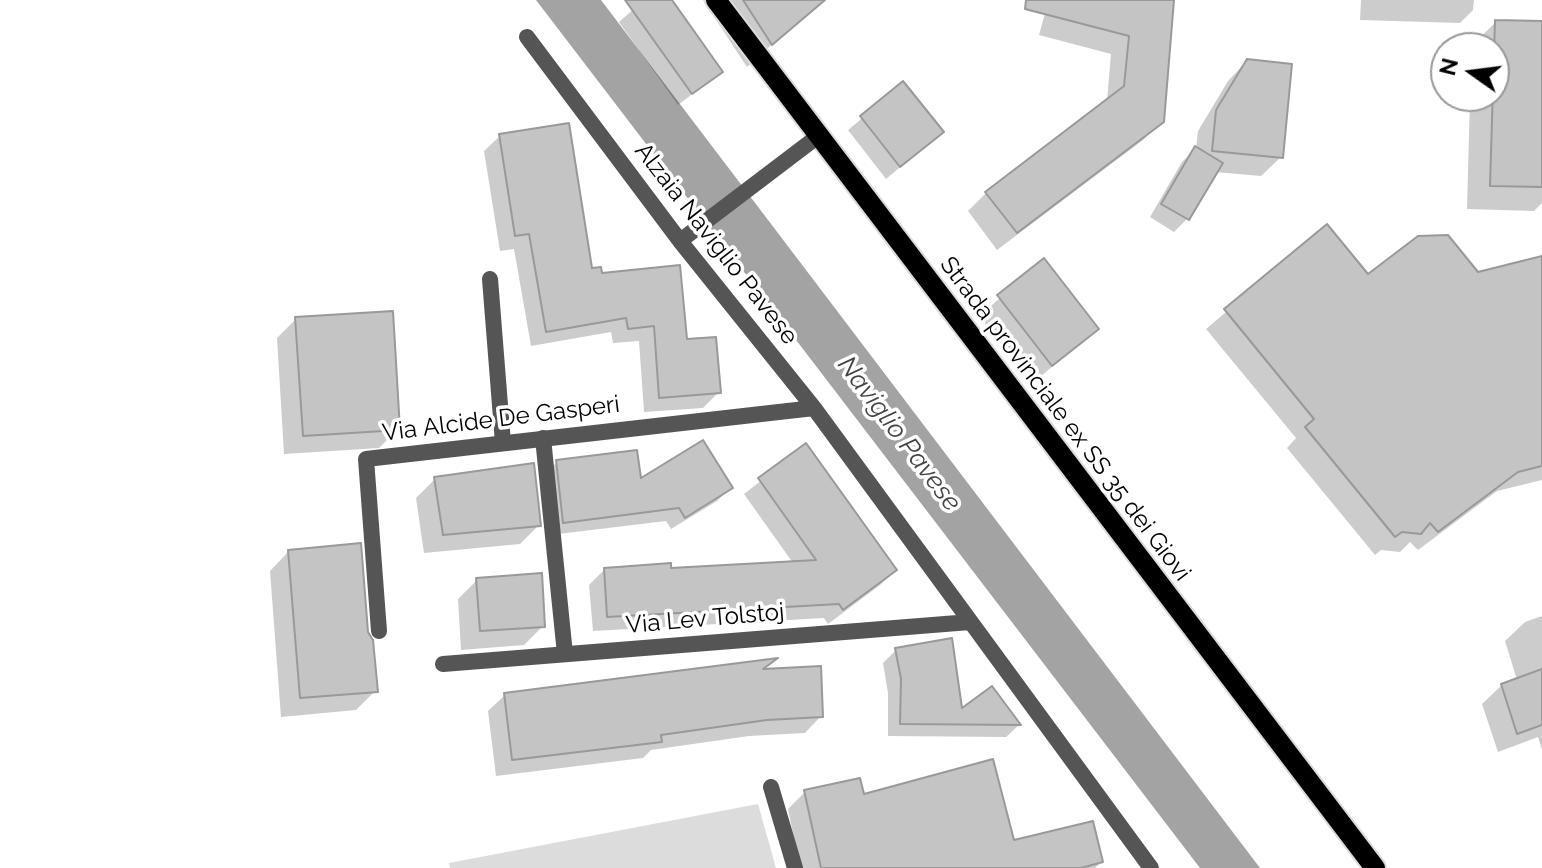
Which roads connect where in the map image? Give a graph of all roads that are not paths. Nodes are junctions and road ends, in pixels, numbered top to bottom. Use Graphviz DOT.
graph roads {
  1 [pos="716,0"];
  2 [pos="527,37"];
  3 [pos="817,137"];
  4 [pos="680,241"];
  5 [pos="490,279"];
  6 [pos="814,408"];
  7 [pos="543,438"];
  8 [pos="503,443"];
  9 [pos="970,622"];
  10 [pos="379,631"];
  11 [pos="565,654"];
  12 [pos="443,664"];
  13 [pos="771,787"];
  14 [pos="795,868"];
  15 [pos="1151,868"];
  16 [pos="1375,868"];
  1 -- 3 [label="main road, Strada provinciale ex SS 35 dei Giovi"];
  2 -- 4 [label="street, Alzaia Naviglio Pavese"];
  3 -- 4 [label="street"];
  3 -- 16 [label="main road, Strada provinciale ex SS 35 dei Giovi"];
  4 -- 6 [label="street, Alzaia Naviglio Pavese"];
  5 -- 8 [label="street"];
  6 -- 7 [label="street, Via Alcide De Gasperi"];
  6 -- 9 [label="street, Alzaia Naviglio Pavese"];
  7 -- 8 [label="street, Via Alcide De Gasperi"];
  7 -- 11 [label="street"];
  8 -- 10 [label="street, Via Alcide De Gasperi"];
  9 -- 11 [label="street, Via Lev Tolstoj"];
  9 -- 15 [label="street, Alzaia Naviglio Pavese"];
  11 -- 12 [label="street, Via Lev Tolstoj"];
  13 -- 14 [label="street"];
}
